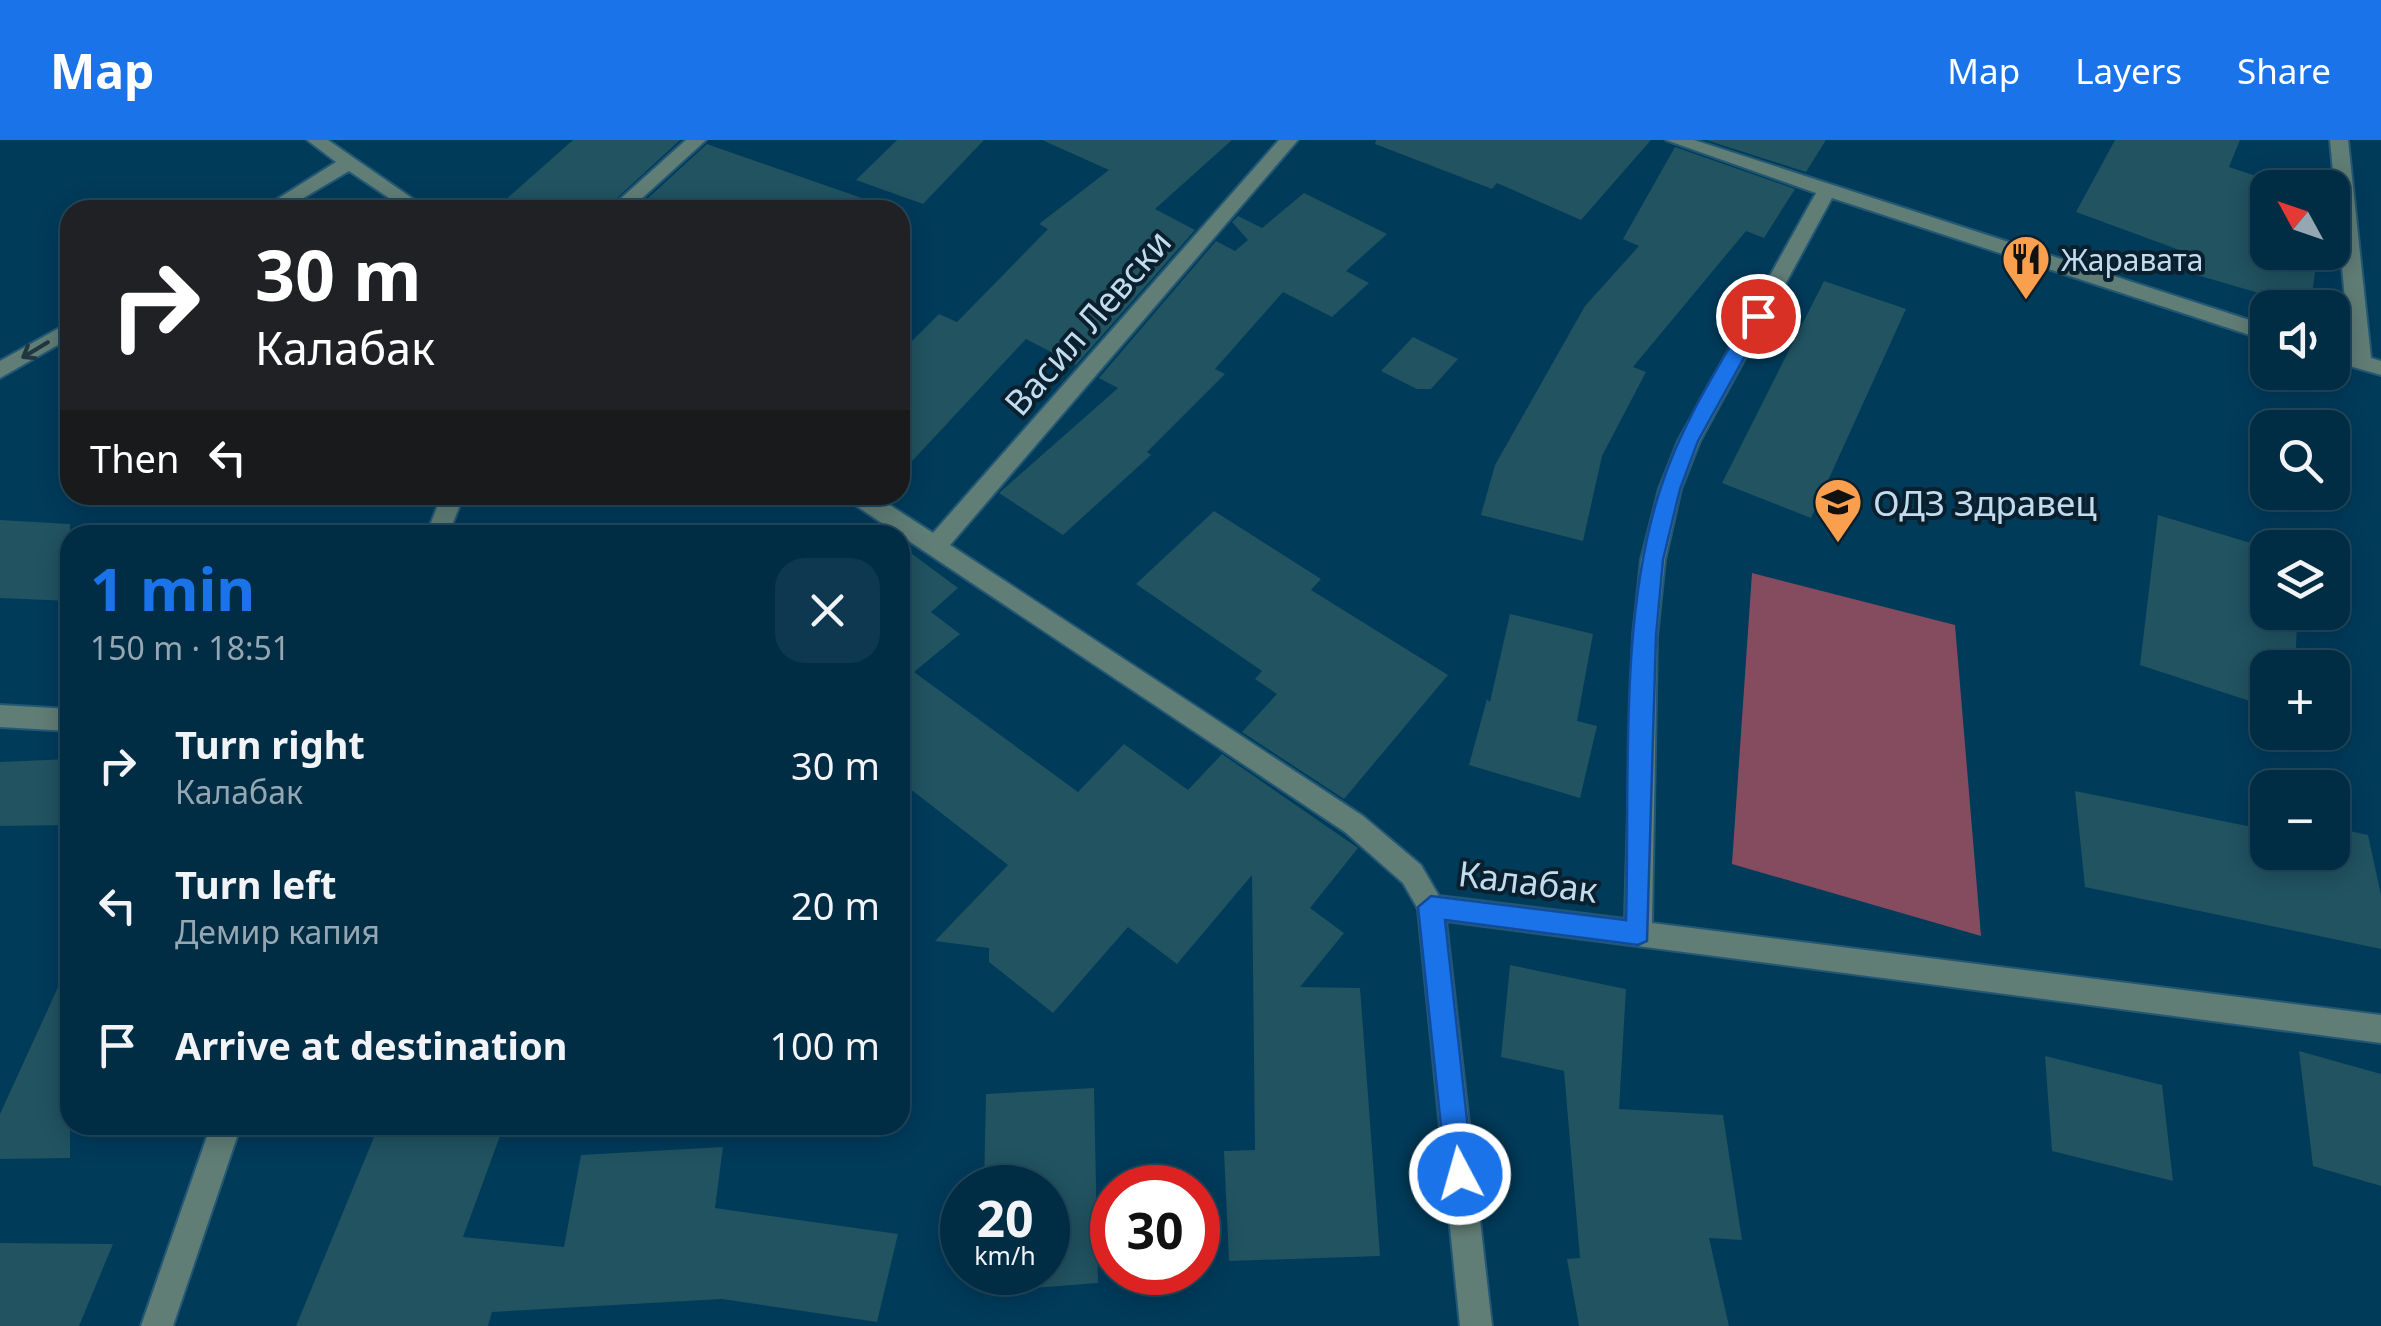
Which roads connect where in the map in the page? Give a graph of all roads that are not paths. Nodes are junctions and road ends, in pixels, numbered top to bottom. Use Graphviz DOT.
graph roads {
  1 [pos="316,140"];
  2 [pos="697,140"];
  3 [pos="1289,140"];
  4 [pos="1675,140"];
  5 [pos="2339,140"];
  6 [pos="348,163"];
  7 [pos="1827,190"];
  8 [pos="287,200"];
  9 [pos="405,200"];
  10 [pos="628,200"];
  11 [pos="2250,328"];
  12 [pos="60,336"];
  13 [pos="2371,365"];
  14 [pos="0,371"];
  15 [pos="871,505"];
  16 [pos="902,525"];
  17 [pos="910,530"];
  18 [pos="935,546"];
  19 [pos="0,716"];
  20 [pos="60,719"];
  21 [pos="1431,907"];
  22 [pos="1638,933"];
  23 [pos="2381,1029"];
  24 [pos="223,1135"];
  25 [pos="156,1326"];
  26 [pos="1476,1326"];
  1 -- 6 [label="street"];
  2 -- 10 [label="street"];
  3 -- 18 [label="street, Васил Левски"];
  4 -- 7 [label="street"];
  5 -- 13 [label="street"];
  6 -- 8 [label="street"];
  6 -- 9 [label="street"];
  7 -- 11 [label="street"];
  7 -- 22 [label="street"];
  12 -- 14 [label="street, one-way"];
  15 -- 16 [label="street, Калабак"];
  17 -- 18 [label="street, Калабак"];
  18 -- 21 [label="street, Калабак"];
  19 -- 20 [label="street"];
  21 -- 22 [label="street, Калабак"];
  21 -- 26 [label="street"];
  22 -- 23 [label="street, Калабак"];
  24 -- 25 [label="street"];
}
